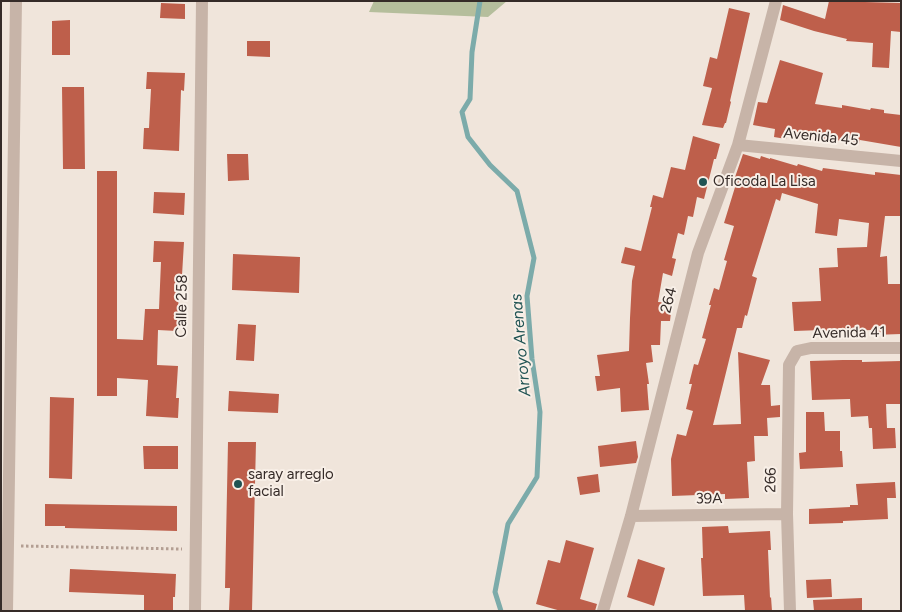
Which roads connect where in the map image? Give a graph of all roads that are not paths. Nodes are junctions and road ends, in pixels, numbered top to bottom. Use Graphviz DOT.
graph roads {
  1 [pos="16,1"];
  2 [pos="202,1"];
  3 [pos="776,1"];
  4 [pos="738,145"];
  5 [pos="901,161"];
  6 [pos="901,348"];
  7 [pos="797,352"];
  8 [pos="787,514"];
  9 [pos="631,516"];
  10 [pos="7,611"];
  11 [pos="195,611"];
  12 [pos="603,611"];
  13 [pos="790,611"];
  1 -- 10 [label="street"];
  2 -- 11 [label="street, Calle 258"];
  3 -- 4 [label="street, 264"];
  4 -- 5 [label="street, Avenida 45"];
  4 -- 9 [label="street, 264"];
  6 -- 7 [label="street, Avenida 41"];
  7 -- 8 [label="street, 266"];
  8 -- 9 [label="street, 39A"];
  8 -- 13 [label="street, 266"];
  9 -- 12 [label="street, 264"];
}
